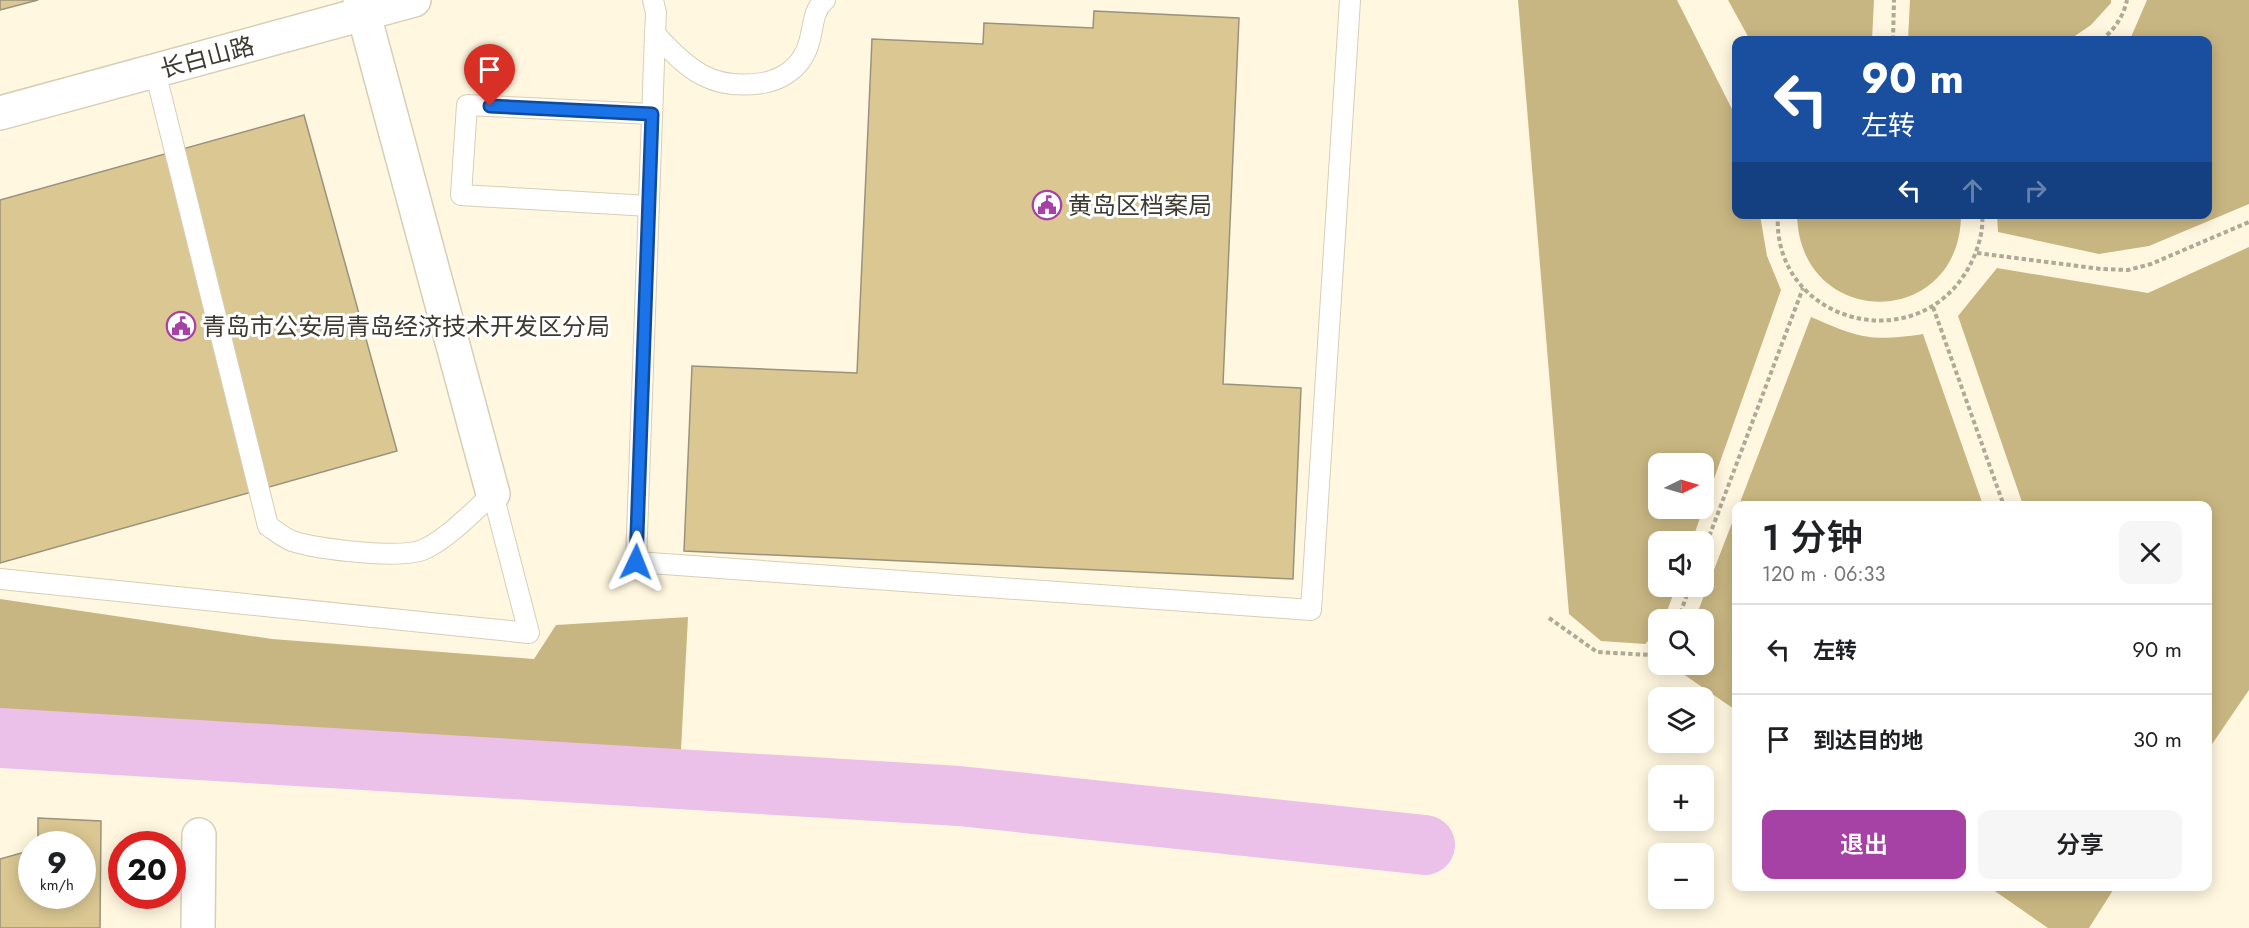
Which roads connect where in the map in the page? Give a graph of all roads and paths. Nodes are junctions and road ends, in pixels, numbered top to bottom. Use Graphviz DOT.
graph roads {
  1 [pos="414,0"];
  2 [pos="653,0"];
  3 [pos="825,0"];
  4 [pos="1350,0"];
  5 [pos="1894,0"];
  6 [pos="2127,0"];
  7 [pos="362,7"];
  8 [pos="656,34"];
  9 [pos="1893,36"];
  10 [pos="2107,36"];
  11 [pos="155,71"];
  12 [pos="0,113"];
  13 [pos="652,114"];
  14 [pos="649,206"];
  15 [pos="1778,219"];
  16 [pos="1981,219"];
  17 [pos="2249,222"];
  18 [pos="1977,253"];
  19 [pos="1803,288"];
  20 [pos="1933,308"];
  21 [pos="493,494"];
  22 [pos="2002,501"];
  23 [pos="1711,531"];
  24 [pos="0,579"];
  25 [pos="1549,618"];
  26 [pos="1648,655"];
  27 [pos="199,835"];
  28 [pos="198,928"];
  1 -- 7 [label="street, 长白山路"];
  2 -- 8 [label="lane"];
  3 -- 8 [label="lane"];
  4 -- 14 [label="lane"];
  5 -- 9 [label="path"];
  6 -- 10 [label="path"];
  7 -- 11 [label="street, 长白山路"];
  7 -- 21 [label="street"];
  8 -- 13 [label="lane"];
  11 -- 12 [label="street, 长白山路"];
  11 -- 21 [label="lane"];
  13 -- 14 [label="lane"];
  13 -- 14 [label="lane"];
  15 -- 19 [label="path"];
  16 -- 18 [label="path"];
  17 -- 18 [label="path"];
  18 -- 20 [label="path"];
  19 -- 20 [label="path"];
  19 -- 23 [label="path"];
  20 -- 22 [label="path"];
  21 -- 24 [label="lane"];
  25 -- 26 [label="path"];
  27 -- 28 [label="street"];
}
